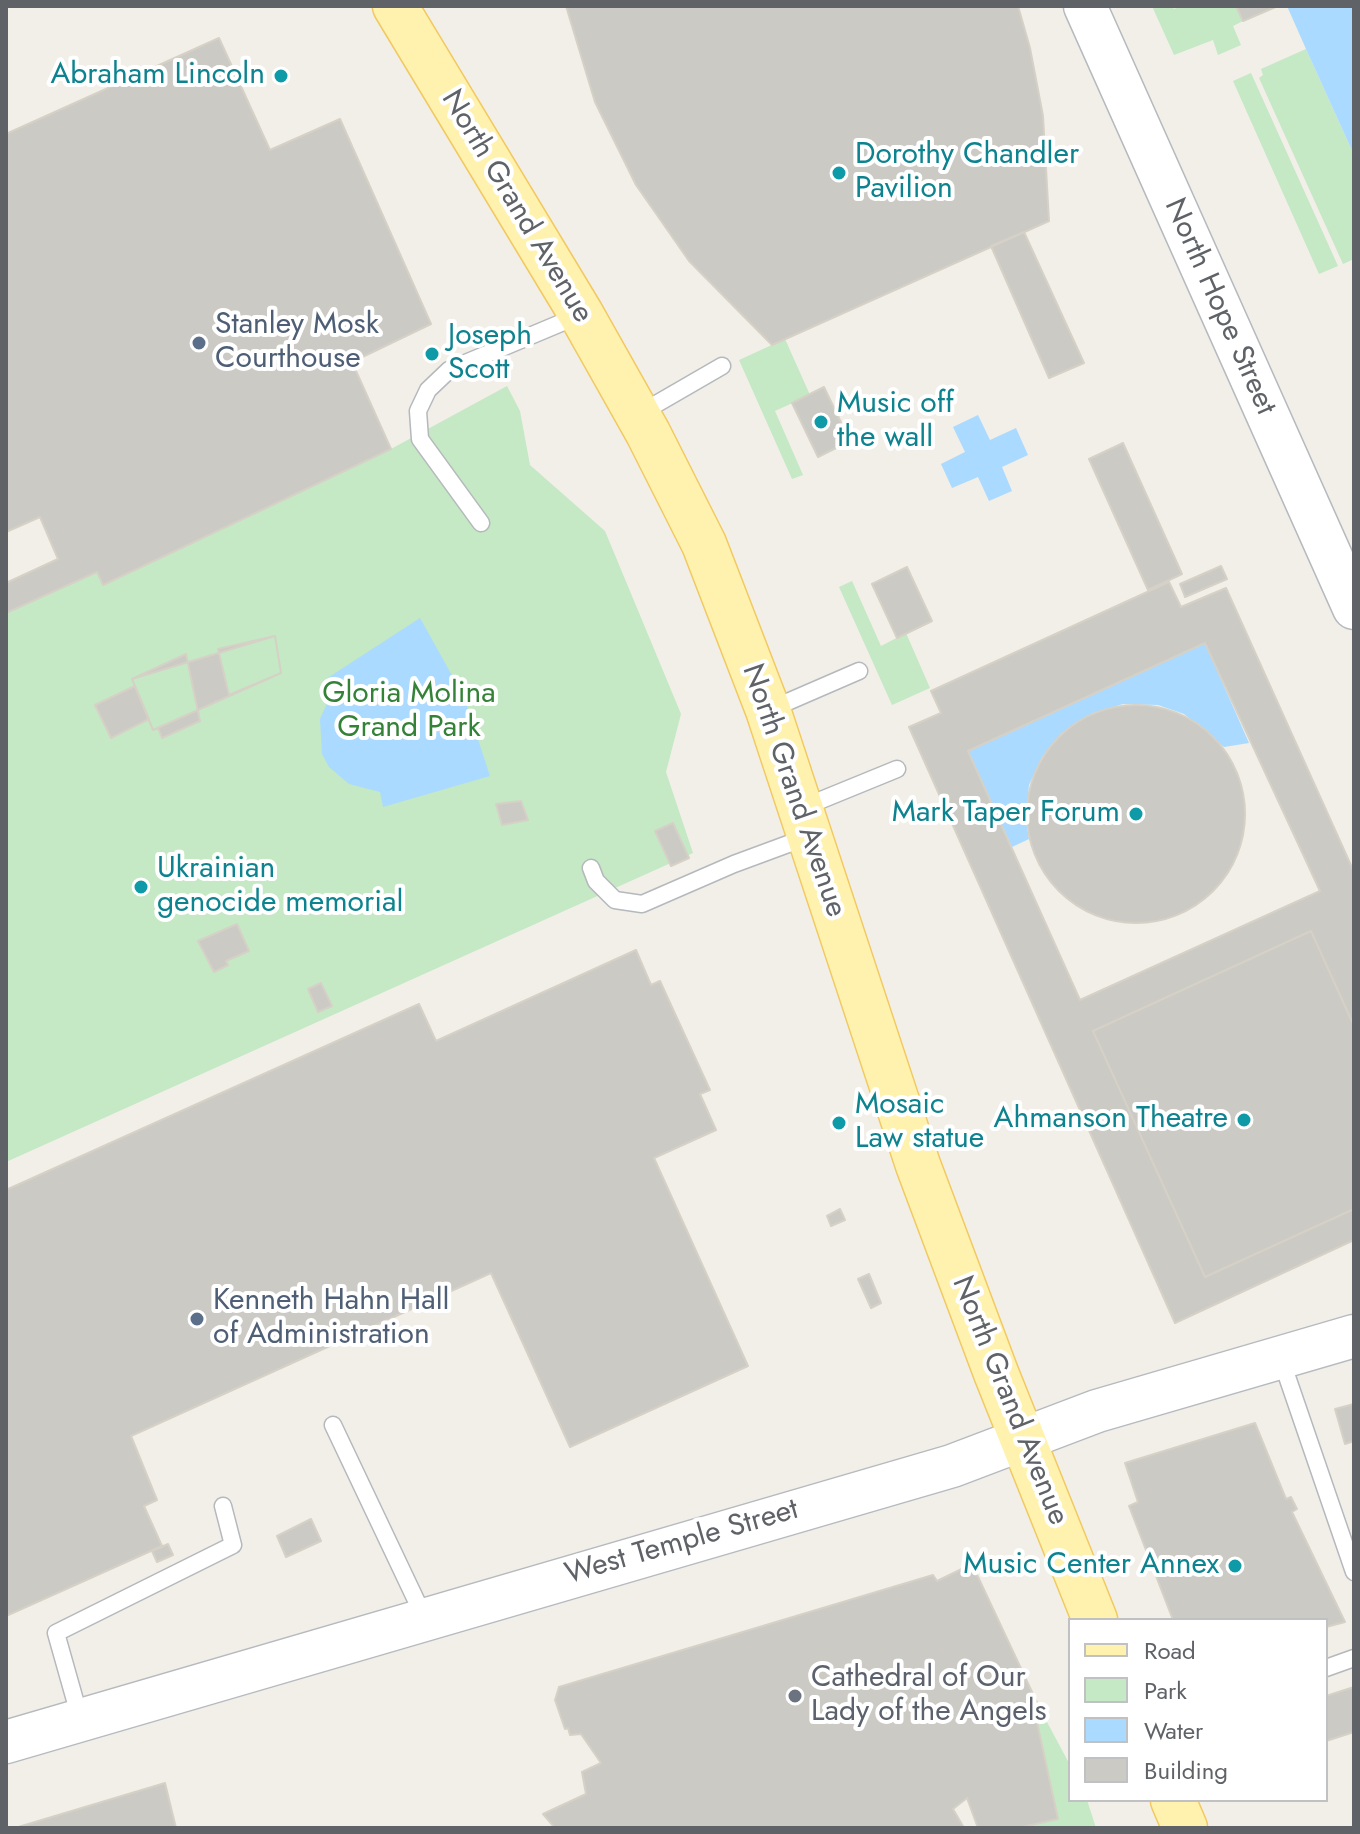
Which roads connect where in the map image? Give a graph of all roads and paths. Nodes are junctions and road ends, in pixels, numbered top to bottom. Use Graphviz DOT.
graph roads {
  1 [pos="395,6"];
  2 [pos="1085,6"];
  3 [pos="581,314"];
  4 [pos="722,366"];
  5 [pos="638,415"];
  6 [pos="481,523"];
  7 [pos="1354,608"];
  8 [pos="859,671"];
  9 [pos="768,710"];
  10 [pos="897,769"];
  11 [pos="804,823"];
  12 [pos="591,868"];
  13 [pos="1354,1336"];
  14 [pos="1281,1357"];
  15 [pos="333,1425"];
  16 [pos="1022,1437"];
  17 [pos="223,1506"];
  18 [pos="1354,1572"];
  19 [pos="1094,1618"];
  20 [pos="424,1619"];
  21 [pos="1354,1658"];
  22 [pos="1328,1667"];
  23 [pos="81,1720"];
  24 [pos="6,1742"];
  25 [pos="1174,1802"];
  26 [pos="1185,1828"];
  1 -- 3 [label="main road, North Grand Avenue"];
  2 -- 7 [label="main road, North Hope Street"];
  3 -- 5 [label="main road, North Grand Avenue"];
  3 -- 6 [label="lane"];
  4 -- 5 [label="lane"];
  5 -- 9 [label="main road, North Grand Avenue"];
  8 -- 9 [label="lane"];
  9 -- 11 [label="main road, North Grand Avenue"];
  10 -- 11 [label="lane"];
  11 -- 12 [label="lane"];
  11 -- 16 [label="main road, North Grand Avenue"];
  13 -- 14 [label="main road, West Temple Street"];
  14 -- 16 [label="main road, West Temple Street"];
  14 -- 18 [label="lane"];
  15 -- 20 [label="lane"];
  16 -- 19 [label="main road, North Grand Avenue"];
  16 -- 20 [label="main road, West Temple Street"];
  17 -- 23 [label="lane"];
  20 -- 23 [label="main road, West Temple Street"];
  21 -- 22 [label="lane"];
  23 -- 24 [label="main road, West Temple Street"];
  25 -- 26 [label="main road"];
}
